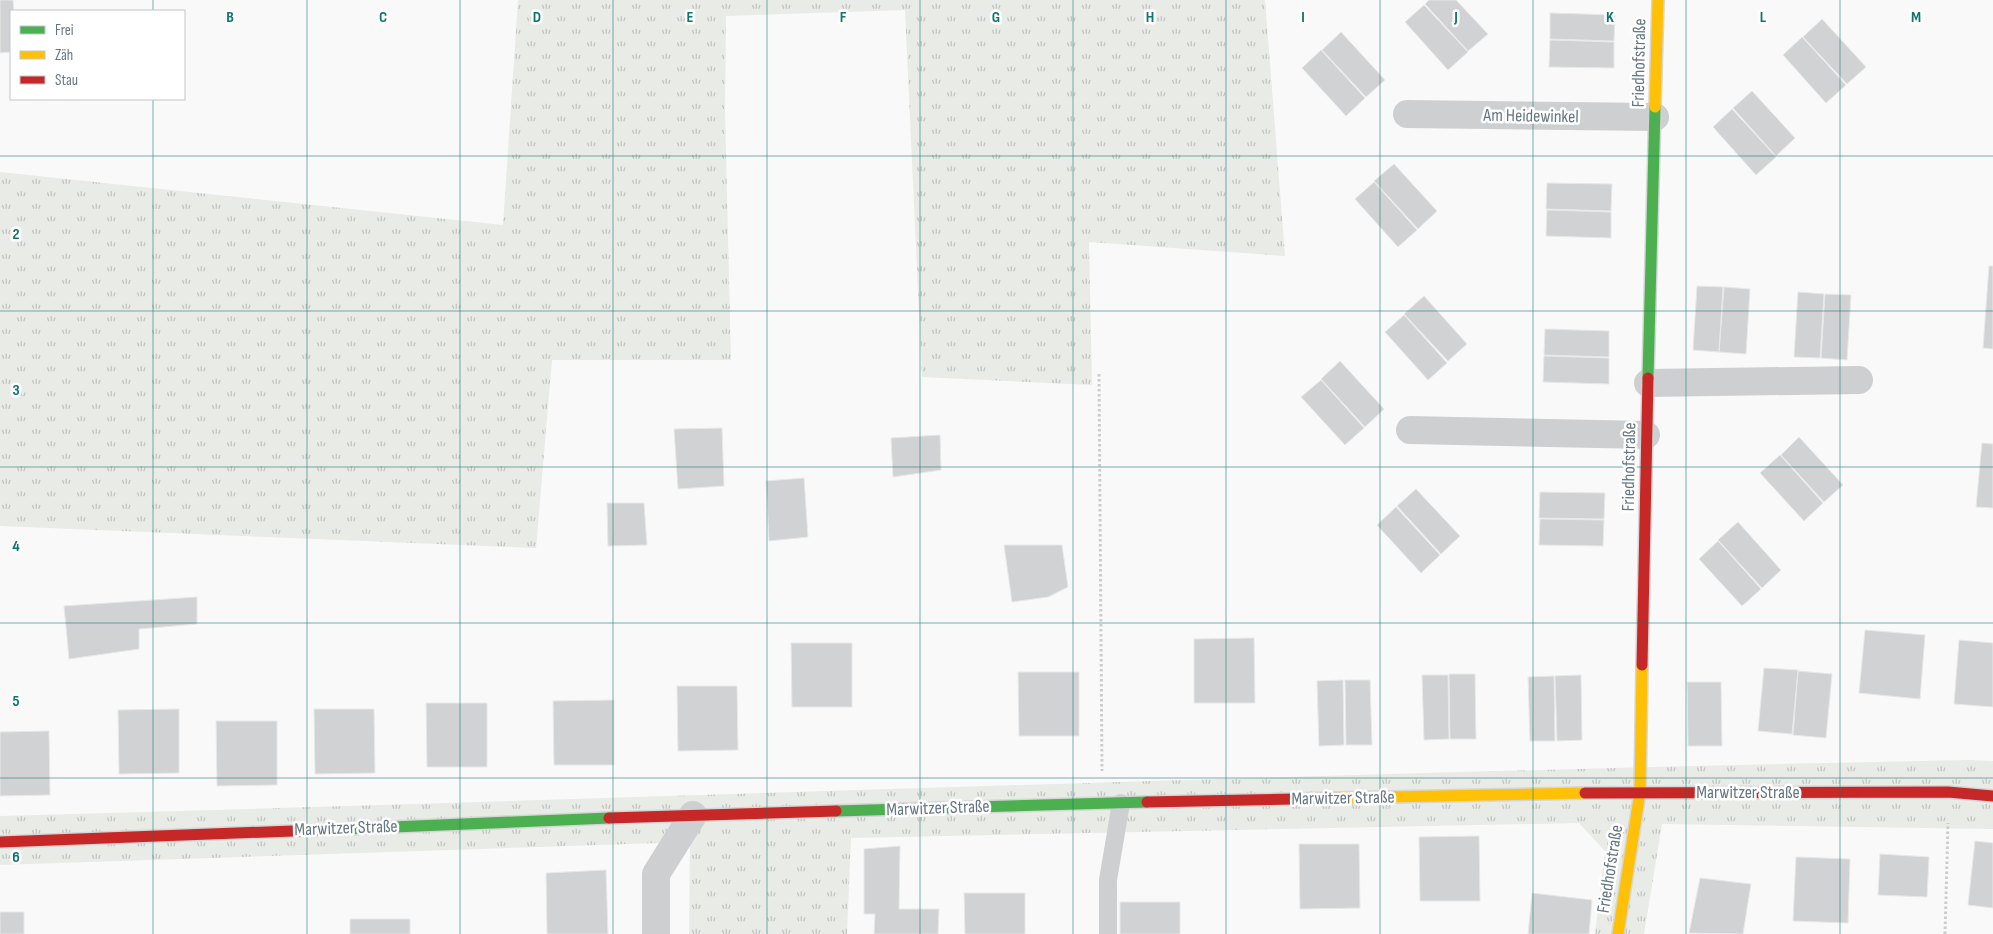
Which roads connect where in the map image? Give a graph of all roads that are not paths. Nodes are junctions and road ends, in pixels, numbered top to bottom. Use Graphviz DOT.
graph roads {
  1 [pos="1658,0"];
  2 [pos="1408,114"];
  3 [pos="1655,117"];
  4 [pos="1859,380"];
  5 [pos="1648,383"];
  6 [pos="1410,430"];
  7 [pos="1646,435"];
  8 [pos="1640,792"];
  9 [pos="1993,796"];
  10 [pos="1121,803"];
  11 [pos="693,815"];
  12 [pos="0,842"];
  13 [pos="656,934"];
  14 [pos="1108,934"];
  15 [pos="1618,934"];
  1 -- 3 [label="street, Friedhofstraße"];
  2 -- 3 [label="street, Am Heidewinkel"];
  3 -- 5 [label="street, Friedhofstraße"];
  4 -- 5 [label="street"];
  5 -- 7 [label="street, Friedhofstraße"];
  6 -- 7 [label="street"];
  7 -- 8 [label="street, Friedhofstraße"];
  8 -- 9 [label="street, Marwitzer Straße"];
  8 -- 10 [label="street, Marwitzer Straße"];
  8 -- 15 [label="street, Friedhofstraße"];
  10 -- 11 [label="street, Marwitzer Straße"];
  10 -- 14 [label="lane"];
  11 -- 12 [label="street, Marwitzer Straße"];
  11 -- 13 [label="street"];
}
